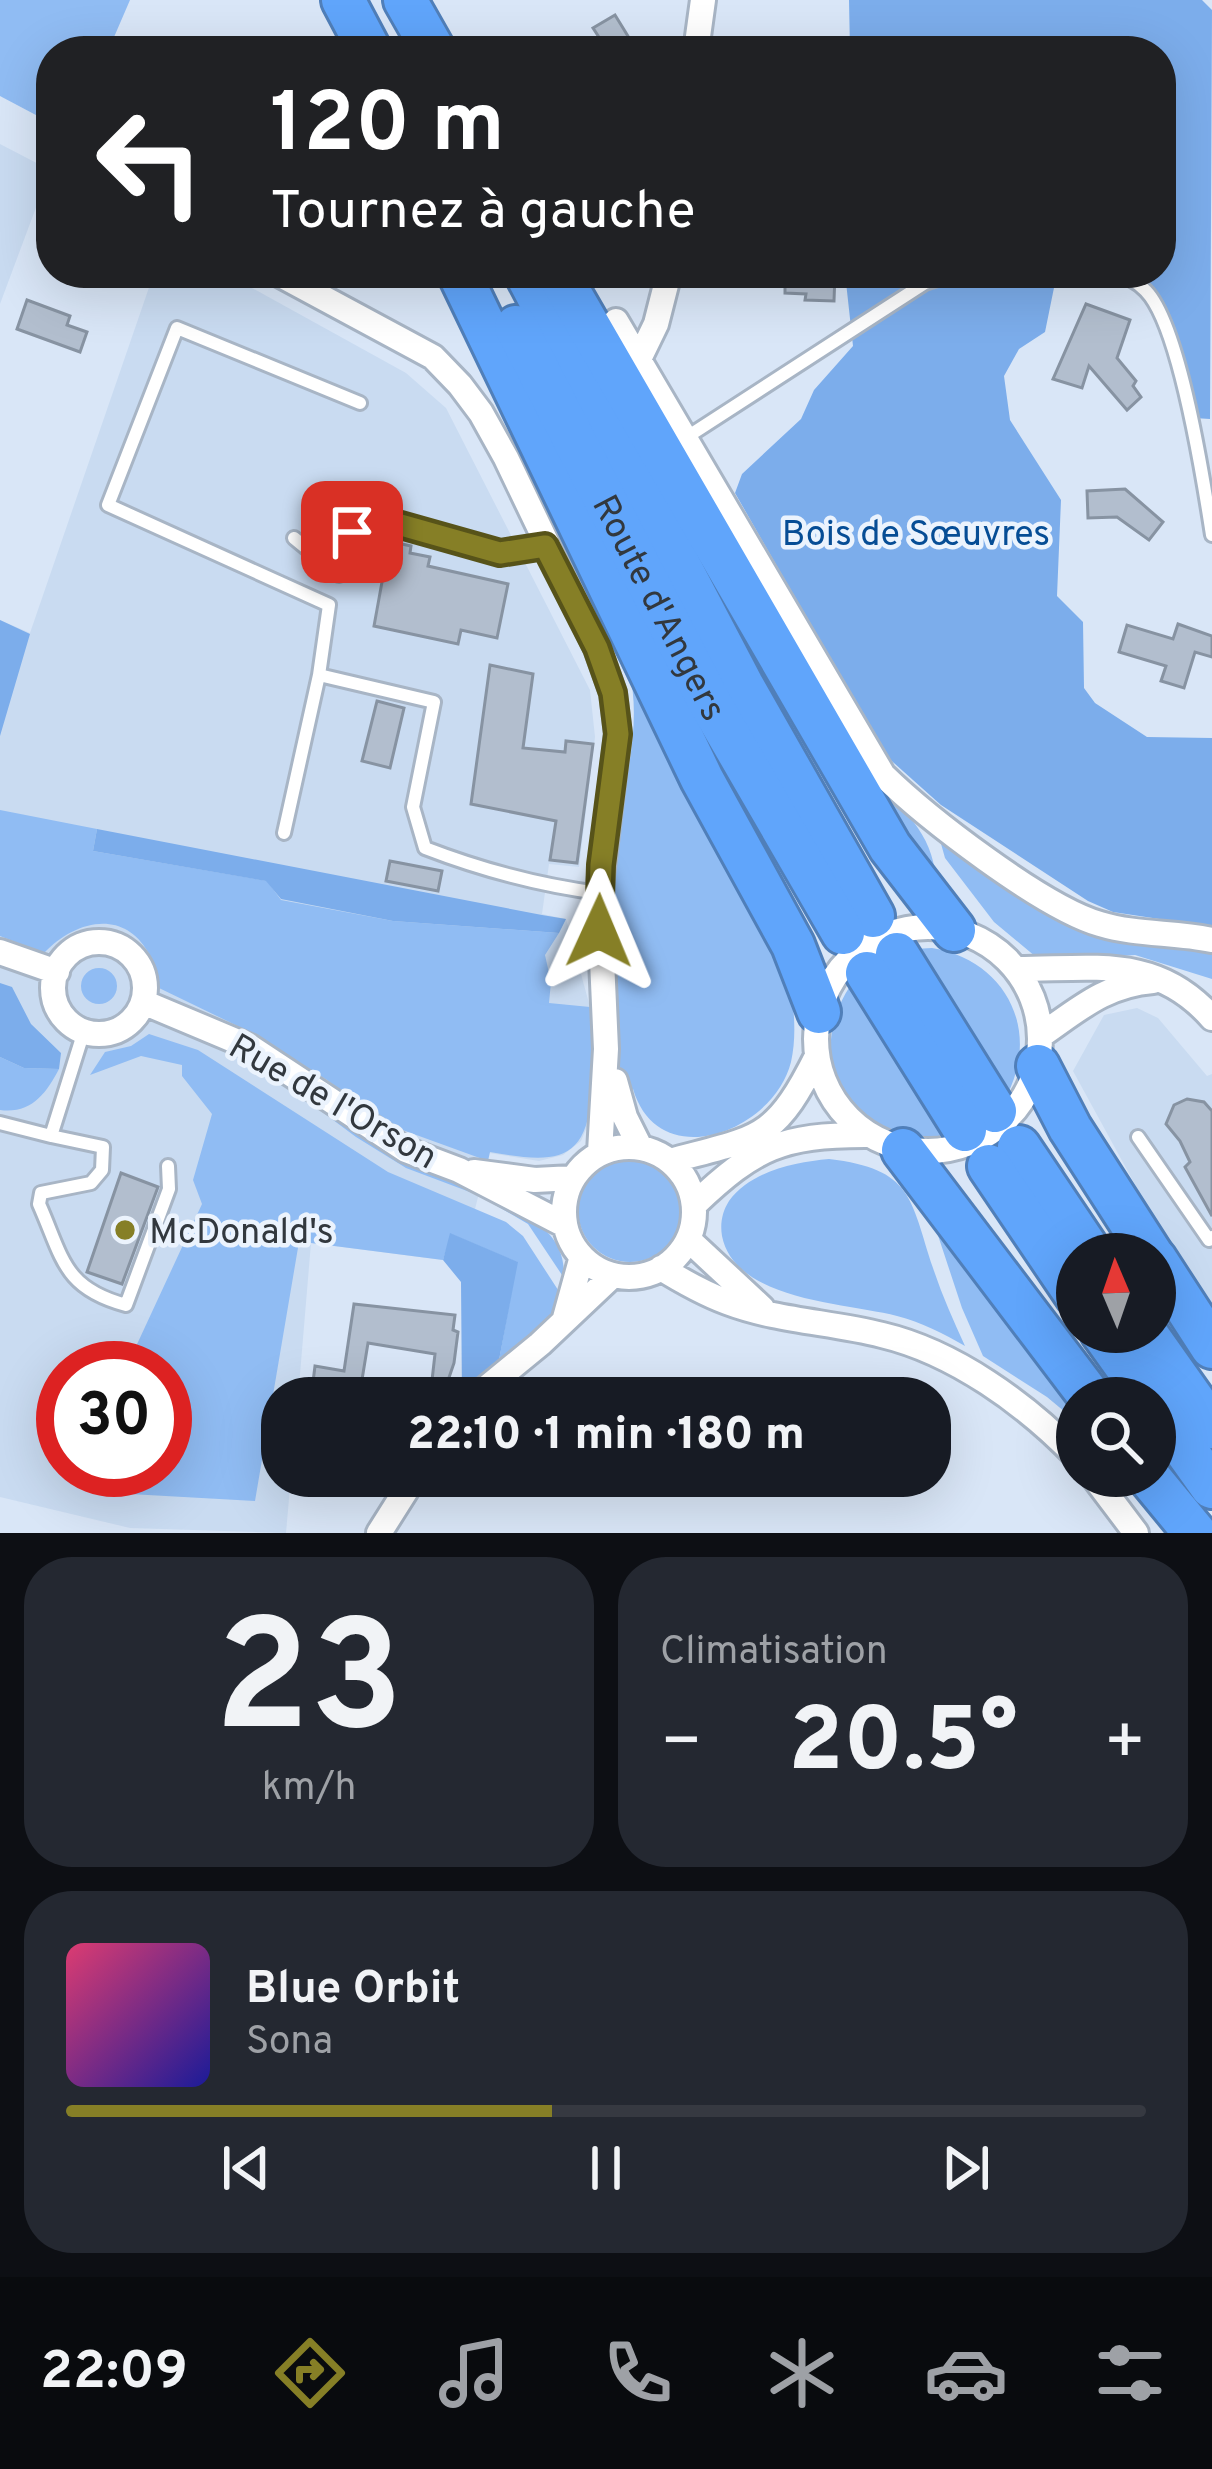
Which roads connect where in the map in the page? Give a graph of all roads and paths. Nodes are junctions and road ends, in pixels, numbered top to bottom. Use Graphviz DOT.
graph roads {
  1 [pos="343,0"];
  2 [pos="383,0"];
  3 [pos="405,0"];
  4 [pos="703,0"];
  5 [pos="362,36"];
  6 [pos="402,36"];
  7 [pos="425,36"];
  8 [pos="698,36"];
  9 [pos="305,288"];
  10 [pos="466,288"];
  11 [pos="495,288"];
  12 [pos="534,288"];
  13 [pos="567,288"];
  14 [pos="665,288"];
  15 [pos="917,288"];
  16 [pos="1141,288"];
  17 [pos="616,320"];
  18 [pos="640,357"];
  19 [pos="360,403"];
  20 [pos="687,437"];
  21 [pos="1212,532"];
  22 [pos="294,538"];
  23 [pos="545,546"];
  24 [pos="319,674"];
  25 [pos="284,833"];
  26 [pos="598,893"];
  27 [pos="954,930"];
  28 [pos="1212,940"];
  29 [pos="0,952"];
  30 [pos="882,963"];
  31 [pos="1018,969"];
  32 [pos="56,972"];
  33 [pos="1161,980"];
  34 [pos="143,1002"];
  35 [pos="819,1012"];
  36 [pos="1212,1018"];
  37 [pos="84,1031"];
  38 [pos="606,1049"];
  39 [pos="1039,1051"];
  40 [pos="817,1056"];
  41 [pos="980,1121"];
  42 [pos="3,1124"];
  43 [pos="51,1136"];
  44 [pos="1138,1137"];
  45 [pos="884,1142"];
  46 [pos="640,1148"];
  47 [pos="600,1152"];
  48 [pos="670,1161"];
  49 [pos="168,1166"];
  50 [pos="459,1170"];
  51 [pos="573,1178"];
  52 [pos="695,1204"];
  53 [pos="566,1225"];
  54 [pos="1072,1233"];
  55 [pos="1138,1233"];
  56 [pos="1212,1237"];
  57 [pos="690,1240"];
  58 [pos="1056,1255"];
  59 [pos="581,1260"];
  60 [pos="661,1268"];
  61 [pos="612,1276"];
  62 [pos="1176,1292"];
  63 [pos="769,1313"];
  64 [pos="565,1318"];
  65 [pos="1212,1347"];
  66 [pos="1160,1353"];
  67 [pos="501,1377"];
  68 [pos="1074,1377"];
  69 [pos="1212,1427"];
  70 [pos="1056,1436"];
  71 [pos="1176,1436"];
  72 [pos="1212,1487"];
  73 [pos="402,1497"];
  74 [pos="1109,1497"];
  75 [pos="1165,1497"];
  76 [pos="379,1533"];
  77 [pos="1136,1533"];
  78 [pos="1195,1533"];
  1 -- 5 [label="highway"];
  2 -- 6 [label="highway"];
  3 -- 7 [label="highway"];
  4 -- 8 [label="street"];
  9 -- 23 [label="street"];
  10 -- 35 [label="highway"];
  11 -- 12 [label="highway, Route d'Angers"];
  13 -- 27 [label="highway"];
  14 -- 18 [label="street"];
  15 -- 20 [label="lane"];
  16 -- 21 [label="lane"];
  17 -- 18 [label="street"];
  18 -- 20 [label="street"];
  19 -- 24 [label="lane"];
  20 -- 28 [label="street"];
  22 -- 23 [label="lane"];
  23 -- 26 [label="street"];
  24 -- 25 [label="lane"];
  24 -- 26 [label="lane"];
  26 -- 38 [label="street"];
  27 -- 31 [label="street"];
  27 -- 35 [label="street"];
  29 -- 32 [label="street"];
  30 -- 41 [label="highway"];
  31 -- 33 [label="street"];
  31 -- 39 [label="street"];
  32 -- 34 [label="street"];
  32 -- 37 [label="street"];
  33 -- 36 [label="street"];
  33 -- 39 [label="street"];
  34 -- 37 [label="street"];
  34 -- 50 [label="street, Rue de l'Orson"];
  35 -- 40 [label="street"];
  37 -- 43 [label="lane"];
  38 -- 46 [label="street"];
  38 -- 47 [label="street"];
  39 -- 45 [label="street"];
  39 -- 55 [label="highway"];
  40 -- 45 [label="street"];
  40 -- 48 [label="street"];
  42 -- 43 [label="lane"];
  43 -- 49 [label="lane"];
  44 -- 56 [label="lane"];
  45 -- 52 [label="street"];
  45 -- 68 [label="highway"];
  46 -- 47 [label="street"];
  46 -- 48 [label="street"];
  47 -- 51 [label="street"];
  48 -- 52 [label="street"];
  50 -- 51 [label="street, Rue de l'Orson"];
  50 -- 53 [label="street, Rue de l'Orson"];
  51 -- 53 [label="street"];
  52 -- 57 [label="street"];
  53 -- 59 [label="street"];
  54 -- 58 [label="highway"];
  57 -- 60 [label="street"];
  57 -- 63 [label="street"];
  59 -- 61 [label="street"];
  59 -- 64 [label="street"];
  60 -- 61 [label="street"];
  60 -- 63 [label="street"];
  61 -- 64 [label="street"];
  62 -- 65 [label="highway"];
  63 -- 70 [label="street"];
  64 -- 67 [label="street"];
  66 -- 69 [label="highway"];
  71 -- 72 [label="highway"];
  73 -- 76 [label="street"];
  74 -- 77 [label="street"];
  75 -- 78 [label="highway"];
}
